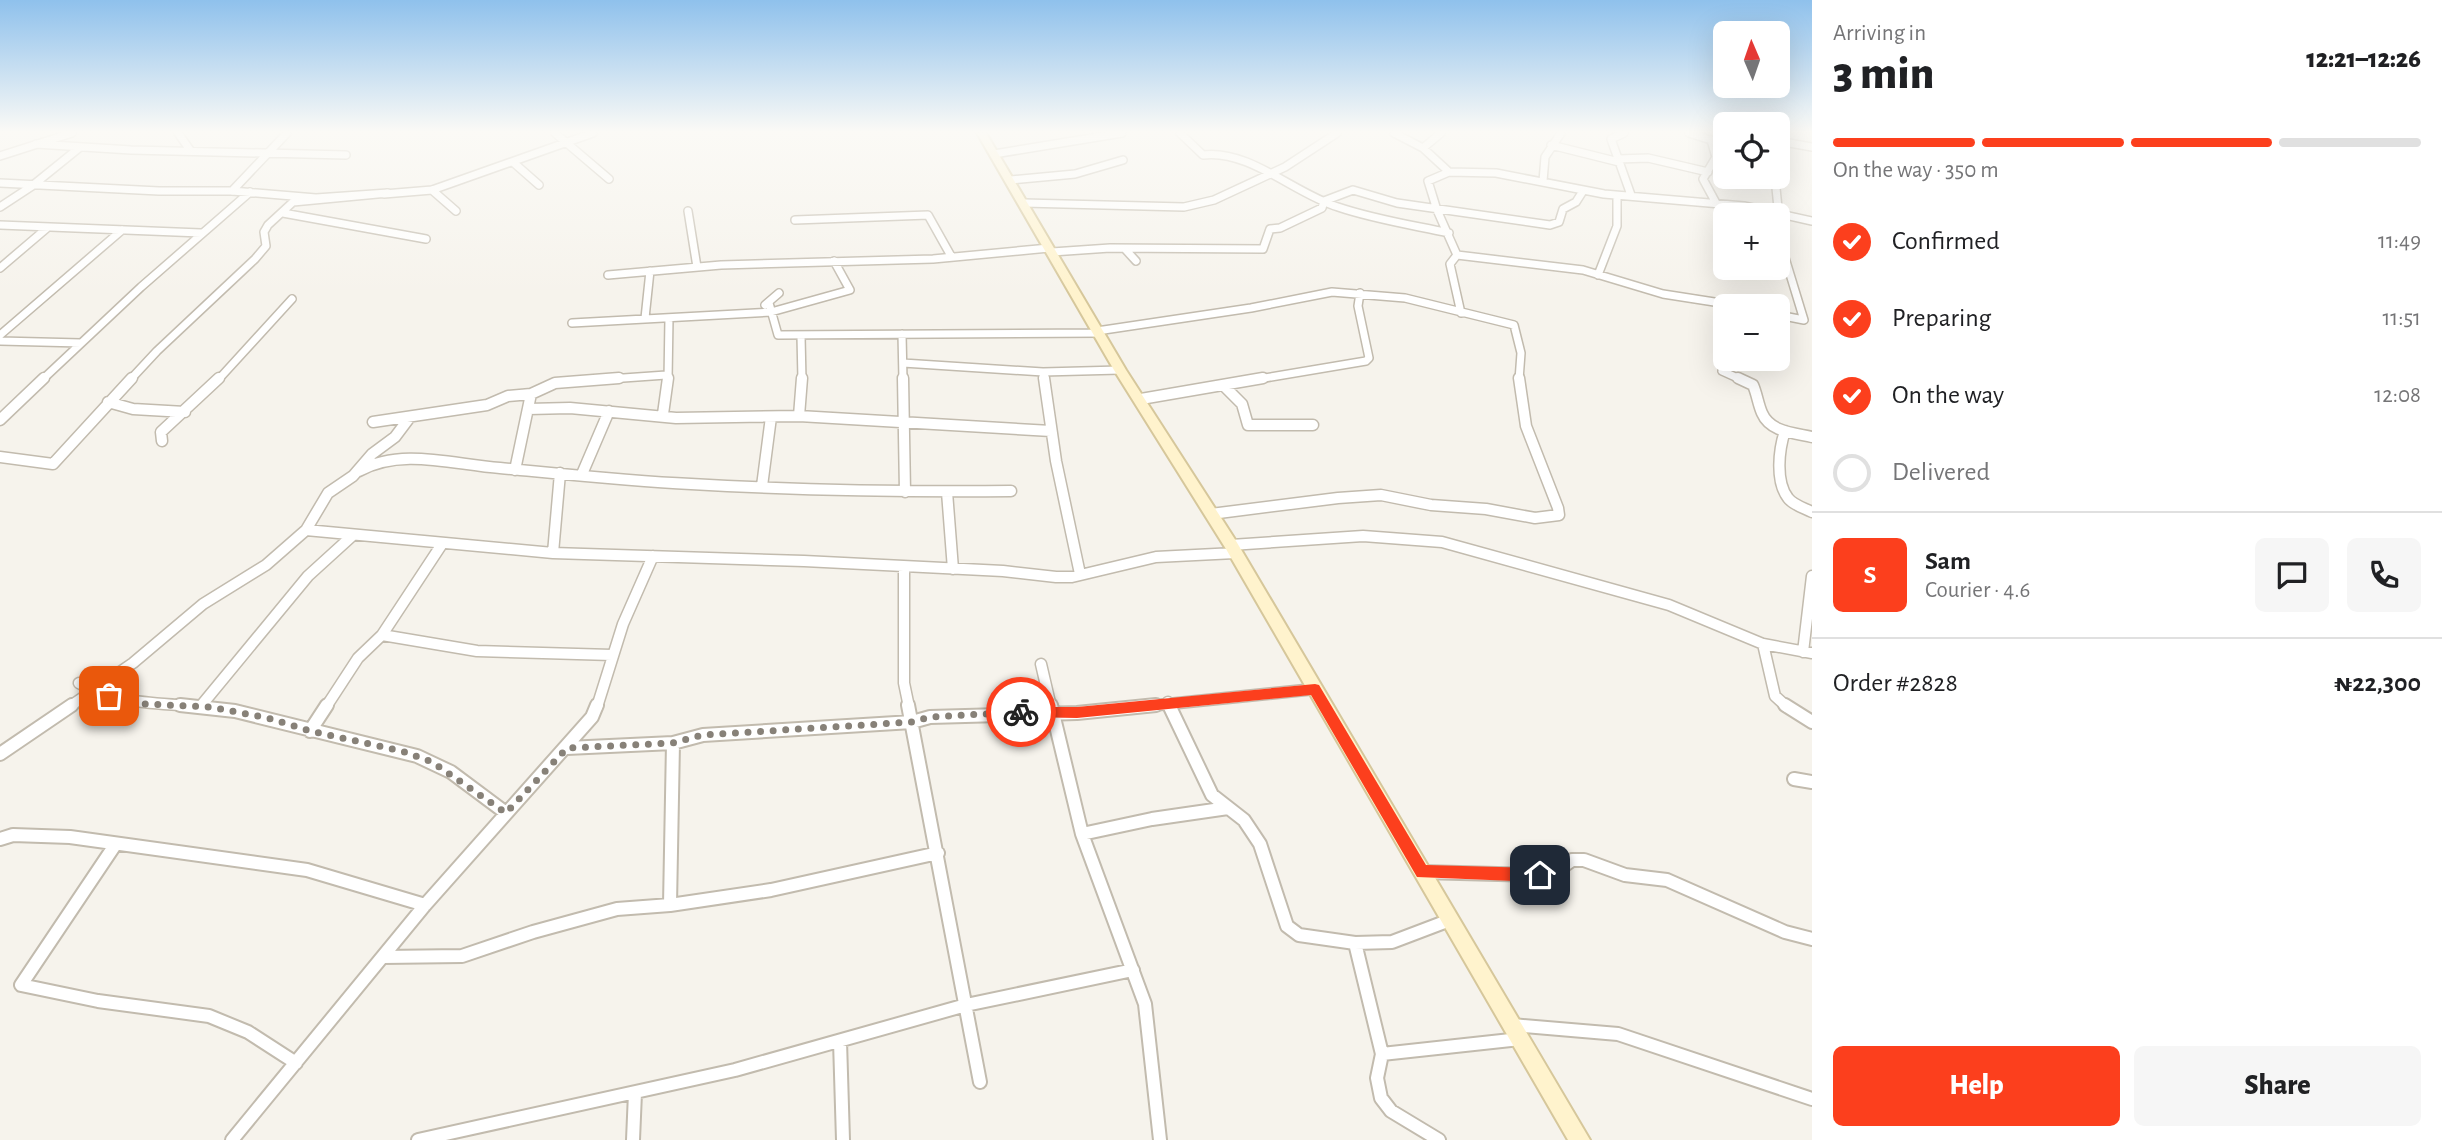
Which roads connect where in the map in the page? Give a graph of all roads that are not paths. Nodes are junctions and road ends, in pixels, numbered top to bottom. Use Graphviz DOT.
graph roads {
  1 [pos="32,186"];
  2 [pos="37,186"];
  3 [pos="237,186"];
  4 [pos="444,186"];
  5 [pos="1015,186"];
  6 [pos="1243,186"];
  7 [pos="1296,186"];
  8 [pos="1430,186"];
  9 [pos="1564,186"];
  10 [pos="1628,186"];
  11 [pos="1707,186"];
  12 [pos="432,190"];
  13 [pos="232,191"];
  14 [pos="1583,191"];
  15 [pos="250,192"];
  16 [pos="1631,195"];
  17 [pos="1617,196"];
  18 [pos="1324,201"];
  19 [pos="293,202"];
  20 [pos="1024,203"];
  21 [pos="1713,203"];
  22 [pos="1716,203"];
  23 [pos="0,207"];
  24 [pos="1437,210"];
  25 [pos="456,211"];
  26 [pos="688,211"];
  27 [pos="283,213"];
  28 [pos="1790,215"];
  29 [pos="795,220"];
  30 [pos="1812,221"];
  31 [pos="0,225"];
  32 [pos="47,228"];
  33 [pos="122,230"];
  34 [pos="201,233"];
  35 [pos="1449,233"];
  36 [pos="426,239"];
  37 [pos="1125,249"];
  38 [pos="1051,250"];
  39 [pos="1457,255"];
  40 [pos="951,256"];
  41 [pos="834,261"];
  42 [pos="1136,261"];
  43 [pos="697,267"];
  44 [pos="0,268"];
  45 [pos="650,271"];
  46 [pos="1790,274"];
  47 [pos="608,275"];
  48 [pos="1598,275"];
  49 [pos="779,293"];
  50 [pos="1360,293"];
  51 [pos="292,299"];
  52 [pos="1713,300"];
  53 [pos="770,308"];
  54 [pos="1461,313"];
  55 [pos="1790,317"];
  56 [pos="645,318"];
  57 [pos="669,318"];
  58 [pos="572,323"];
  59 [pos="1099,332"];
  60 [pos="902,334"];
  61 [pos="0,335"];
  62 [pos="801,336"];
  63 [pos="0,341"];
  64 [pos="81,343"];
  65 [pos="903,363"];
  66 [pos="1120,370"];
  67 [pos="1722,371"];
  68 [pos="1043,372"];
  69 [pos="666,375"];
  70 [pos="1224,386"];
  71 [pos="531,394"];
  72 [pos="1141,399"];
  73 [pos="108,402"];
  74 [pos="528,409"];
  75 [pos="609,411"];
  76 [pos="185,412"];
  77 [pos="663,414"];
  78 [pos="799,416"];
  79 [pos="410,417"];
  80 [pos="771,417"];
  81 [pos="0,420"];
  82 [pos="902,420"];
  83 [pos="373,422"];
  84 [pos="1313,425"];
  85 [pos="1051,431"];
  86 [pos="1785,431"];
  87 [pos="1812,437"];
  88 [pos="162,441"];
  89 [pos="0,457"];
  90 [pos="515,470"];
  91 [pos="359,471"];
  92 [pos="560,473"];
  93 [pos="582,474"];
  94 [pos="762,486"];
  95 [pos="1011,491"];
  96 [pos="905,492"];
  97 [pos="947,492"];
  98 [pos="1812,512"];
  99 [pos="1211,513"];
  100 [pos="306,530"];
  101 [pos="352,536"];
  102 [pos="442,544"];
  103 [pos="1233,549"];
  104 [pos="554,553"];
  105 [pos="653,556"];
  106 [pos="904,568"];
  107 [pos="953,569"];
  108 [pos="1080,574"];
  109 [pos="1812,576"];
  110 [pos="382,635"];
  111 [pos="1763,644"];
  112 [pos="1807,653"];
  113 [pos="612,655"];
  114 [pos="1041,664"];
  115 [pos="79,683"];
  116 [pos="1315,689"];
  117 [pos="92,691"];
  118 [pos="1168,702"];
  119 [pos="200,707"];
  120 [pos="1050,712"];
  121 [pos="912,722"];
  122 [pos="1812,722"];
  123 [pos="310,731"];
  124 [pos="673,743"];
  125 [pos="567,748"];
  126 [pos="0,754"];
  127 [pos="1794,779"];
  128 [pos="1812,782"];
  129 [pos="1228,808"];
  130 [pos="506,813"];
  131 [pos="1082,834"];
  132 [pos="0,839"];
  133 [pos="115,845"];
  134 [pos="938,853"];
  135 [pos="1422,872"];
  136 [pos="425,905"];
  137 [pos="670,905"];
  138 [pos="1450,920"];
  139 [pos="1812,939"];
  140 [pos="1355,943"];
  141 [pos="383,957"];
  142 [pos="1133,970"];
  143 [pos="966,1005"];
  144 [pos="1512,1025"];
  145 [pos="1520,1038"];
  146 [pos="840,1041"];
  147 [pos="1382,1054"];
  148 [pos="296,1063"];
  149 [pos="980,1082"];
  150 [pos="635,1093"];
  151 [pos="1812,1099"];
  152 [pos="232,1140"];
  153 [pos="418,1140"];
  154 [pos="633,1140"];
  155 [pos="843,1140"];
  156 [pos="1160,1140"];
  157 [pos="1439,1140"];
  158 [pos="1580,1140"];
  1 -- 23 [label="street"];
  2 -- 13 [label="street"];
  3 -- 13 [label="street"];
  4 -- 12 [label="street"];
  5 -- 20 [label="main road"];
  6 -- 20 [label="street"];
  7 -- 18 [label="street"];
  8 -- 24 [label="street"];
  9 -- 14 [label="street"];
  10 -- 16 [label="street"];
  11 -- 22 [label="street"];
  12 -- 19 [label="street"];
  12 -- 25 [label="street"];
  13 -- 15 [label="street"];
  14 -- 17 [label="street"];
  14 -- 24 [label="street"];
  15 -- 19 [label="street"];
  15 -- 34 [label="street"];
  16 -- 17 [label="street"];
  16 -- 21 [label="street"];
  17 -- 48 [label="street"];
  18 -- 24 [label="street"];
  18 -- 35 [label="street"];
  18 -- 37 [label="street"];
  19 -- 27 [label="street"];
  20 -- 38 [label="main road"];
  24 -- 35 [label="street"];
  26 -- 43 [label="street"];
  27 -- 36 [label="street"];
  27 -- 73 [label="street"];
  28 -- 30 [label="street"];
  29 -- 40 [label="street"];
  31 -- 32 [label="street"];
  32 -- 33 [label="street"];
  32 -- 44 [label="street"];
  33 -- 34 [label="street"];
  33 -- 61 [label="street"];
  34 -- 64 [label="street"];
  35 -- 39 [label="street"];
  37 -- 38 [label="street"];
  37 -- 42 [label="street"];
  38 -- 40 [label="street"];
  38 -- 59 [label="main road"];
  39 -- 48 [label="street"];
  39 -- 54 [label="street"];
  40 -- 41 [label="street"];
  41 -- 43 [label="street"];
  41 -- 53 [label="street"];
  43 -- 45 [label="street"];
  45 -- 47 [label="street"];
  45 -- 56 [label="street"];
  46 -- 55 [label="street"];
  48 -- 52 [label="street"];
  49 -- 53 [label="street"];
  50 -- 54 [label="street"];
  50 -- 59 [label="street"];
  50 -- 70 [label="street"];
  51 -- 76 [label="street"];
  53 -- 57 [label="street"];
  53 -- 62 [label="street"];
  54 -- 99 [label="street"];
  56 -- 57 [label="street"];
  56 -- 58 [label="street"];
  57 -- 69 [label="street"];
  59 -- 60 [label="street"];
  59 -- 66 [label="main road"];
  60 -- 62 [label="street"];
  60 -- 65 [label="street"];
  62 -- 78 [label="street"];
  63 -- 64 [label="street"];
  64 -- 81 [label="street"];
  65 -- 68 [label="street"];
  65 -- 82 [label="street"];
  66 -- 68 [label="street"];
  66 -- 72 [label="main road"];
  67 -- 86 [label="street"];
  68 -- 85 [label="street"];
  69 -- 71 [label="street"];
  69 -- 77 [label="street"];
  70 -- 72 [label="street"];
  70 -- 84 [label="street"];
  71 -- 74 [label="street"];
  71 -- 79 [label="street"];
  72 -- 99 [label="main road"];
  73 -- 76 [label="street"];
  73 -- 89 [label="street"];
  74 -- 75 [label="street"];
  74 -- 90 [label="street"];
  75 -- 77 [label="street"];
  75 -- 93 [label="street"];
  76 -- 88 [label="street"];
  77 -- 80 [label="street"];
  78 -- 80 [label="street"];
  78 -- 82 [label="street"];
  79 -- 83 [label="street"];
  79 -- 91 [label="street"];
  80 -- 94 [label="street"];
  82 -- 85 [label="street"];
  82 -- 96 [label="street"];
  85 -- 108 [label="street"];
  86 -- 87 [label="street"];
  86 -- 98 [label="street"];
  90 -- 91 [label="street"];
  90 -- 92 [label="street"];
  91 -- 100 [label="street"];
  92 -- 93 [label="street"];
  92 -- 104 [label="street"];
  93 -- 94 [label="street"];
  94 -- 96 [label="street"];
  95 -- 97 [label="street"];
  96 -- 97 [label="street"];
  97 -- 107 [label="street"];
  99 -- 103 [label="main road"];
  100 -- 101 [label="street"];
  100 -- 117 [label="street"];
  101 -- 102 [label="street"];
  101 -- 119 [label="street"];
  102 -- 104 [label="street"];
  102 -- 110 [label="street"];
  103 -- 108 [label="street"];
  103 -- 111 [label="street"];
  103 -- 116 [label="main road"];
  104 -- 105 [label="street"];
  105 -- 106 [label="street"];
  105 -- 113 [label="street"];
  106 -- 107 [label="street"];
  106 -- 121 [label="street"];
  107 -- 108 [label="street"];
  109 -- 112 [label="street"];
  110 -- 113 [label="street"];
  110 -- 123 [label="street"];
  111 -- 112 [label="street"];
  111 -- 122 [label="street"];
  113 -- 125 [label="street"];
  114 -- 120 [label="street"];
  115 -- 117 [label="street"];
  116 -- 118 [label="street"];
  116 -- 135 [label="main road"];
  117 -- 119 [label="street"];
  117 -- 126 [label="street"];
  118 -- 120 [label="street"];
  118 -- 129 [label="street"];
  119 -- 123 [label="street"];
  120 -- 121 [label="street"];
  120 -- 131 [label="street"];
  121 -- 124 [label="street"];
  121 -- 134 [label="street"];
  123 -- 130 [label="street"];
  124 -- 125 [label="street"];
  124 -- 137 [label="street"];
  125 -- 130 [label="street"];
  127 -- 128 [label="street"];
  129 -- 131 [label="street"];
  129 -- 140 [label="street"];
  130 -- 136 [label="street"];
  131 -- 142 [label="street"];
  132 -- 133 [label="street"];
  133 -- 136 [label="street"];
  133 -- 148 [label="street"];
  134 -- 137 [label="street"];
  134 -- 143 [label="street"];
  135 -- 138 [label="main road"];
  135 -- 139 [label="street"];
  136 -- 141 [label="street"];
  137 -- 141 [label="street"];
  138 -- 140 [label="street"];
  138 -- 144 [label="main road"];
  140 -- 147 [label="street"];
  141 -- 148 [label="street"];
  142 -- 143 [label="street"];
  142 -- 156 [label="street"];
  143 -- 146 [label="street"];
  143 -- 149 [label="street"];
  144 -- 145 [label="main road"];
  144 -- 151 [label="street"];
  145 -- 147 [label="street"];
  145 -- 158 [label="main road"];
  146 -- 150 [label="street"];
  146 -- 155 [label="street"];
  147 -- 157 [label="street"];
  148 -- 152 [label="street"];
  150 -- 153 [label="street"];
  150 -- 154 [label="street"];
}
